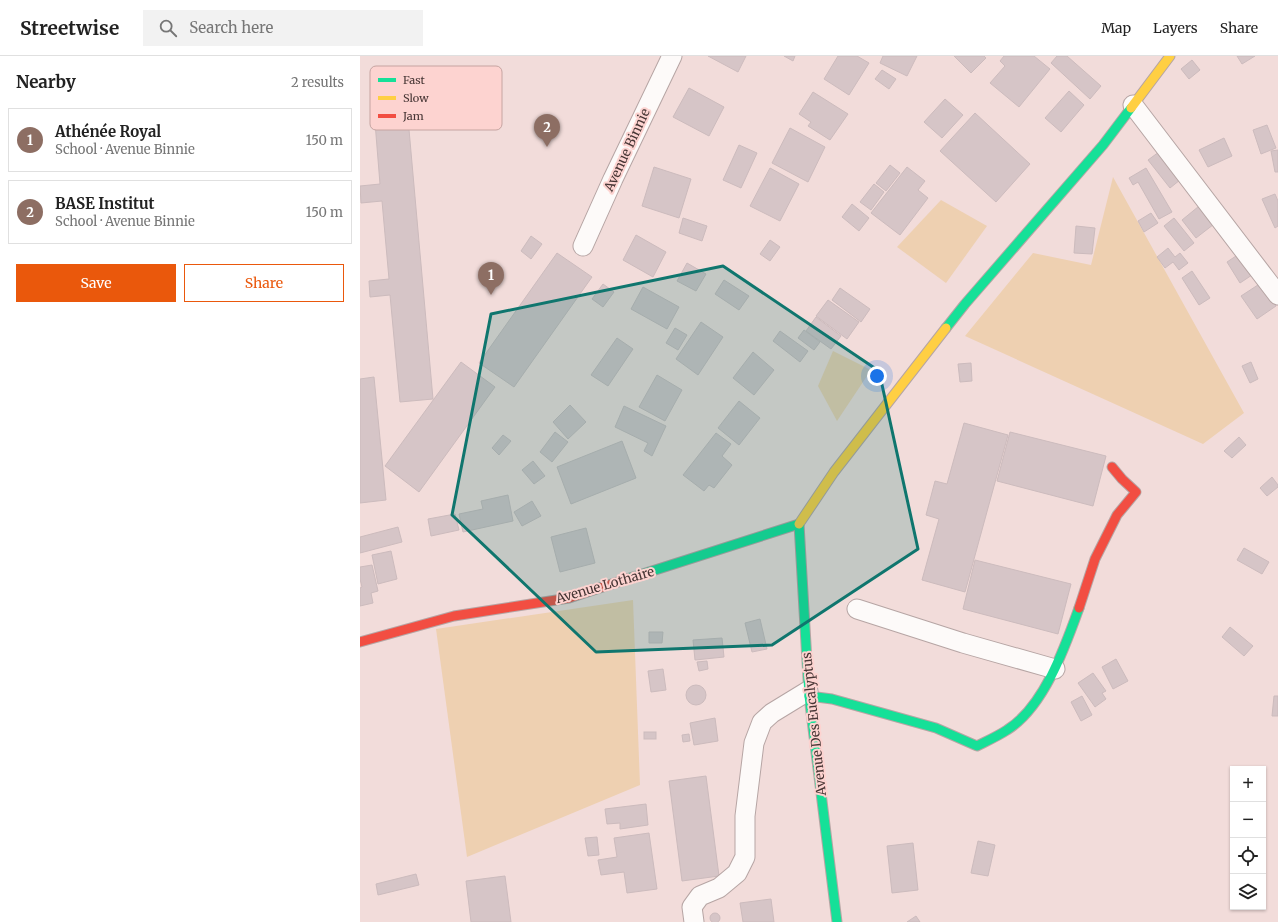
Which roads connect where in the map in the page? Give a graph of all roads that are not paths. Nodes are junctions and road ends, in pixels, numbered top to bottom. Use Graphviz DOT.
graph roads {
  1 [pos="672,56"];
  2 [pos="1170,56"];
  3 [pos="1133,105"];
  4 [pos="583,246"];
  5 [pos="1278,295"];
  6 [pos="1112,467"];
  7 [pos="799,524"];
  8 [pos="857,609"];
  9 [pos="360,642"];
  10 [pos="1054,669"];
  11 [pos="808,694"];
  12 [pos="694,922"];
  13 [pos="837,922"];
  1 -- 4 [label="street, Avenue Binnie"];
  2 -- 3 [label="street"];
  3 -- 5 [label="street"];
  3 -- 7 [label="street"];
  6 -- 10 [label="street"];
  7 -- 9 [label="street, Avenue Lothaire"];
  7 -- 11 [label="street, Avenue Des Eucalyptus"];
  8 -- 10 [label="street"];
  10 -- 11 [label="street"];
  11 -- 12 [label="street"];
  11 -- 13 [label="street, Avenue Des Eucalyptus"];
}
